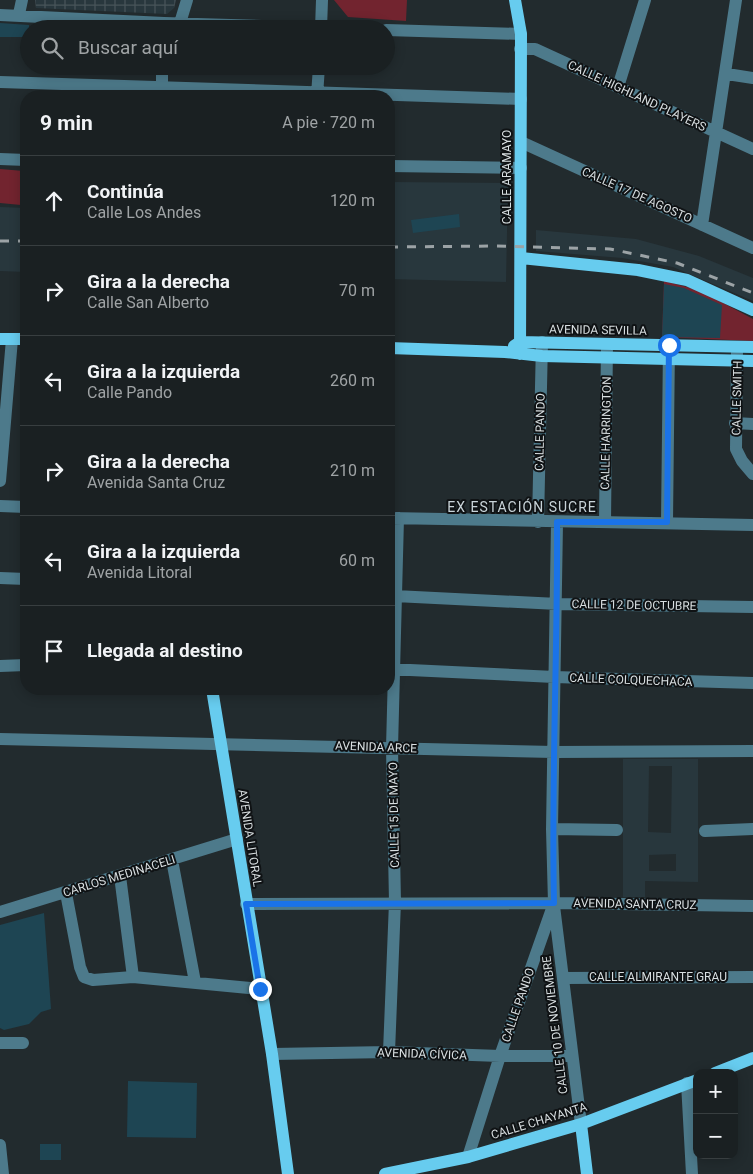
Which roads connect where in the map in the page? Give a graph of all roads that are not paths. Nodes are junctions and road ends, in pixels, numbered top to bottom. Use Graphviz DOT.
graph roads {
  1 [pos="22,0"];
  2 [pos="187,0"];
  3 [pos="322,0"];
  4 [pos="515,0"];
  5 [pos="645,0"];
  6 [pos="736,0"];
  7 [pos="0,13"];
  8 [pos="19,14"];
  9 [pos="92,20"];
  10 [pos="181,20"];
  11 [pos="321,20"];
  12 [pos="395,30"];
  13 [pos="521,34"];
  14 [pos="520,48"];
  15 [pos="727,74"];
  16 [pos="162,75"];
  17 [pos="319,75"];
  18 [pos="753,78"];
  19 [pos="0,82"];
  20 [pos="618,87"];
  21 [pos="108,90"];
  22 [pos="162,90"];
  23 [pos="318,90"];
  24 [pos="395,97"];
  25 [pos="521,99"];
  26 [pos="717,133"];
  27 [pos="521,142"];
  28 [pos="753,149"];
  29 [pos="0,159"];
  30 [pos="20,160"];
  31 [pos="395,166"];
  32 [pos="521,168"];
  33 [pos="702,224"];
  34 [pos="753,248"];
  35 [pos="521,258"];
  36 [pos="753,310"];
  37 [pos="6,339"];
  38 [pos="20,339"];
  39 [pos="542,342"];
  40 [pos="607,344"];
  41 [pos="669,345"];
  42 [pos="737,347"];
  43 [pos="395,348"];
  44 [pos="520,348"];
  45 [pos="753,348"];
  46 [pos="542,356"];
  47 [pos="606,358"];
  48 [pos="669,360"];
  49 [pos="737,360"];
  50 [pos="753,361"];
  51 [pos="735,423"];
  52 [pos="753,424"];
  53 [pos="753,474"];
  54 [pos="0,481"];
  55 [pos="0,506"];
  56 [pos="20,507"];
  57 [pos="395,518"];
  58 [pos="538,522"];
  59 [pos="557,522"];
  60 [pos="605,522"];
  61 [pos="667,522"];
  62 [pos="753,525"];
  63 [pos="395,570"];
  64 [pos="0,578"];
  65 [pos="20,579"];
  66 [pos="396,596"];
  67 [pos="558,604"];
  68 [pos="753,607"];
  69 [pos="395,614"];
  70 [pos="0,666"];
  71 [pos="20,666"];
  72 [pos="395,669"];
  73 [pos="554,677"];
  74 [pos="753,683"];
  75 [pos="213,695"];
  76 [pos="392,695"];
  77 [pos="0,739"];
  78 [pos="220,743"];
  79 [pos="392,748"];
  80 [pos="753,751"];
  81 [pos="554,752"];
  82 [pos="552,829"];
  83 [pos="753,829"];
  84 [pos="617,830"];
  85 [pos="705,831"];
  86 [pos="237,839"];
  87 [pos="172,860"];
  88 [pos="120,876"];
  89 [pos="66,893"];
  90 [pos="395,902"];
  91 [pos="554,903"];
  92 [pos="246,904"];
  93 [pos="753,906"];
  94 [pos="0,912"];
  95 [pos="133,977"];
  96 [pos="753,977"];
  97 [pos="564,978"];
  98 [pos="195,982"];
  99 [pos="260,989"];
  100 [pos="0,1042"];
  101 [pos="23,1043"];
  102 [pos="388,1052"];
  103 [pos="272,1054"];
  104 [pos="500,1056"];
  105 [pos="572,1056"];
  106 [pos="753,1058"];
  107 [pos="725,1069"];
  108 [pos="692,1082"];
  109 [pos="581,1124"];
  110 [pos="0,1144"];
  111 [pos="468,1157"];
  112 [pos="289,1172"];
  113 [pos="3,1174"];
  114 [pos="385,1174"];
  115 [pos="587,1174"];
  116 [pos="692,1174"];
  1 -- 8 [label="street"];
  2 -- 10 [label="street"];
  3 -- 11 [label="street"];
  4 -- 13 [label="main road, CALLE ARAMAYO"];
  5 -- 20 [label="street"];
  6 -- 15 [label="street"];
  7 -- 8 [label="street"];
  8 -- 9 [label="street"];
  12 -- 13 [label="street"];
  13 -- 14 [label="main road, CALLE ARAMAYO"];
  14 -- 20 [label="street, CALLE HIGHLAND PLAYERS"];
  14 -- 25 [label="main road, CALLE ARAMAYO"];
  15 -- 18 [label="street"];
  15 -- 26 [label="street"];
  16 -- 22 [label="street"];
  17 -- 23 [label="street"];
  19 -- 21 [label="street"];
  20 -- 26 [label="street, CALLE HIGHLAND PLAYERS"];
  24 -- 25 [label="street"];
  25 -- 27 [label="main road, CALLE ARAMAYO"];
  26 -- 28 [label="street, CALLE HIGHLAND PLAYERS"];
  26 -- 33 [label="street"];
  27 -- 32 [label="main road, CALLE ARAMAYO"];
  27 -- 33 [label="street, CALLE 17 DE AGOSTO"];
  29 -- 30 [label="street"];
  31 -- 32 [label="street"];
  32 -- 35 [label="main road, CALLE ARAMAYO"];
  33 -- 34 [label="street, CALLE 17 DE AGOSTO"];
  35 -- 36 [label="main road"];
  35 -- 44 [label="main road, CALLE ARAMAYO"];
  37 -- 38 [label="main road"];
  37 -- 54 [label="street"];
  39 -- 40 [label="main road, AVENIDA SEVILLA"];
  39 -- 44 [label="main road, AVENIDA SEVILLA"];
  39 -- 46 [label="street, CALLE PANDO"];
  40 -- 41 [label="main road, AVENIDA SEVILLA"];
  40 -- 47 [label="street, CALLE HARRINGTON"];
  41 -- 42 [label="main road, AVENIDA SEVILLA"];
  41 -- 48 [label="street"];
  42 -- 45 [label="main road, AVENIDA SEVILLA"];
  42 -- 49 [label="street, CALLE SMITH"];
  43 -- 44 [label="main road, AVENIDA SEVILLA"];
  44 -- 46 [label="main road, AVENIDA SEVILLA"];
  46 -- 47 [label="main road, AVENIDA SEVILLA"];
  46 -- 58 [label="street, CALLE PANDO"];
  47 -- 48 [label="main road, AVENIDA SEVILLA"];
  47 -- 60 [label="street, CALLE HARRINGTON"];
  48 -- 49 [label="main road, AVENIDA SEVILLA"];
  48 -- 61 [label="street"];
  49 -- 50 [label="main road, AVENIDA SEVILLA"];
  49 -- 51 [label="street, CALLE SMITH"];
  51 -- 52 [label="street"];
  51 -- 53 [label="street, CALLE SMITH"];
  55 -- 56 [label="street"];
  57 -- 58 [label="street"];
  58 -- 59 [label="street"];
  59 -- 60 [label="street"];
  59 -- 67 [label="street, CALLE PANDO"];
  60 -- 61 [label="street"];
  61 -- 62 [label="street"];
  63 -- 66 [label="street, CALLE 15 DE MAYO"];
  64 -- 65 [label="street"];
  66 -- 67 [label="street, CALLE 12 DE OCTUBRE"];
  66 -- 69 [label="street, CALLE 15 DE MAYO"];
  67 -- 68 [label="street, CALLE 12 DE OCTUBRE"];
  67 -- 73 [label="street, CALLE PANDO"];
  70 -- 71 [label="street"];
  72 -- 73 [label="street, CALLE COLQUECHACA"];
  73 -- 74 [label="street, CALLE COLQUECHACA"];
  73 -- 81 [label="street, CALLE PANDO"];
  75 -- 78 [label="main road, AVENIDA LITORAL"];
  76 -- 79 [label="street, CALLE 15 DE MAYO"];
  77 -- 78 [label="street, AVENIDA ARCE"];
  78 -- 79 [label="street, AVENIDA ARCE"];
  78 -- 86 [label="main road, AVENIDA LITORAL"];
  79 -- 81 [label="street, AVENIDA ARCE"];
  79 -- 90 [label="street, CALLE 15 DE MAYO"];
  80 -- 81 [label="street, AVENIDA ARCE"];
  81 -- 82 [label="street, CALLE PANDO"];
  82 -- 84 [label="street"];
  82 -- 91 [label="street, CALLE PANDO"];
  83 -- 85 [label="street"];
  86 -- 87 [label="street, CARLOS MEDINACELI"];
  86 -- 92 [label="main road, AVENIDA LITORAL"];
  87 -- 88 [label="street, CARLOS MEDINACELI"];
  87 -- 98 [label="street"];
  88 -- 89 [label="street, CARLOS MEDINACELI"];
  88 -- 95 [label="street"];
  89 -- 94 [label="street, CARLOS MEDINACELI"];
  89 -- 95 [label="street"];
  90 -- 91 [label="street, AVENIDA SANTA CRUZ"];
  90 -- 92 [label="street, AVENIDA SANTA CRUZ"];
  90 -- 102 [label="street, CALLE 15 DE MAYO"];
  91 -- 93 [label="street, AVENIDA SANTA CRUZ"];
  91 -- 97 [label="street, CALLE 10 DE NOVIEMBRE"];
  91 -- 104 [label="street, CALLE PANDO"];
  92 -- 99 [label="main road, AVENIDA LITORAL"];
  95 -- 98 [label="street"];
  96 -- 97 [label="street, CALLE ALMIRANTE GRAU"];
  97 -- 105 [label="street, CALLE 10 DE NOVIEMBRE"];
  98 -- 99 [label="street"];
  99 -- 103 [label="main road, AVENIDA LITORAL"];
  100 -- 101 [label="street"];
  102 -- 103 [label="street, AVENIDA CÍVICA"];
  102 -- 104 [label="street, AVENIDA CÍVICA"];
  103 -- 112 [label="main road, AVENIDA LITORAL"];
  104 -- 105 [label="street, AVENIDA CÍVICA"];
  104 -- 111 [label="street, CALLE PANDO"];
  105 -- 109 [label="street, CALLE 10 DE NOVIEMBRE"];
  106 -- 107 [label="main road"];
  108 -- 109 [label="main road, CALLE CHAYANTA"];
  108 -- 116 [label="street"];
  109 -- 111 [label="main road, CALLE CHAYANTA"];
  109 -- 115 [label="main road, CALLE 10 DE NOVIEMBRE"];
  110 -- 113 [label="street"];
  111 -- 114 [label="main road, CALLE CHAYANTA"];
}
